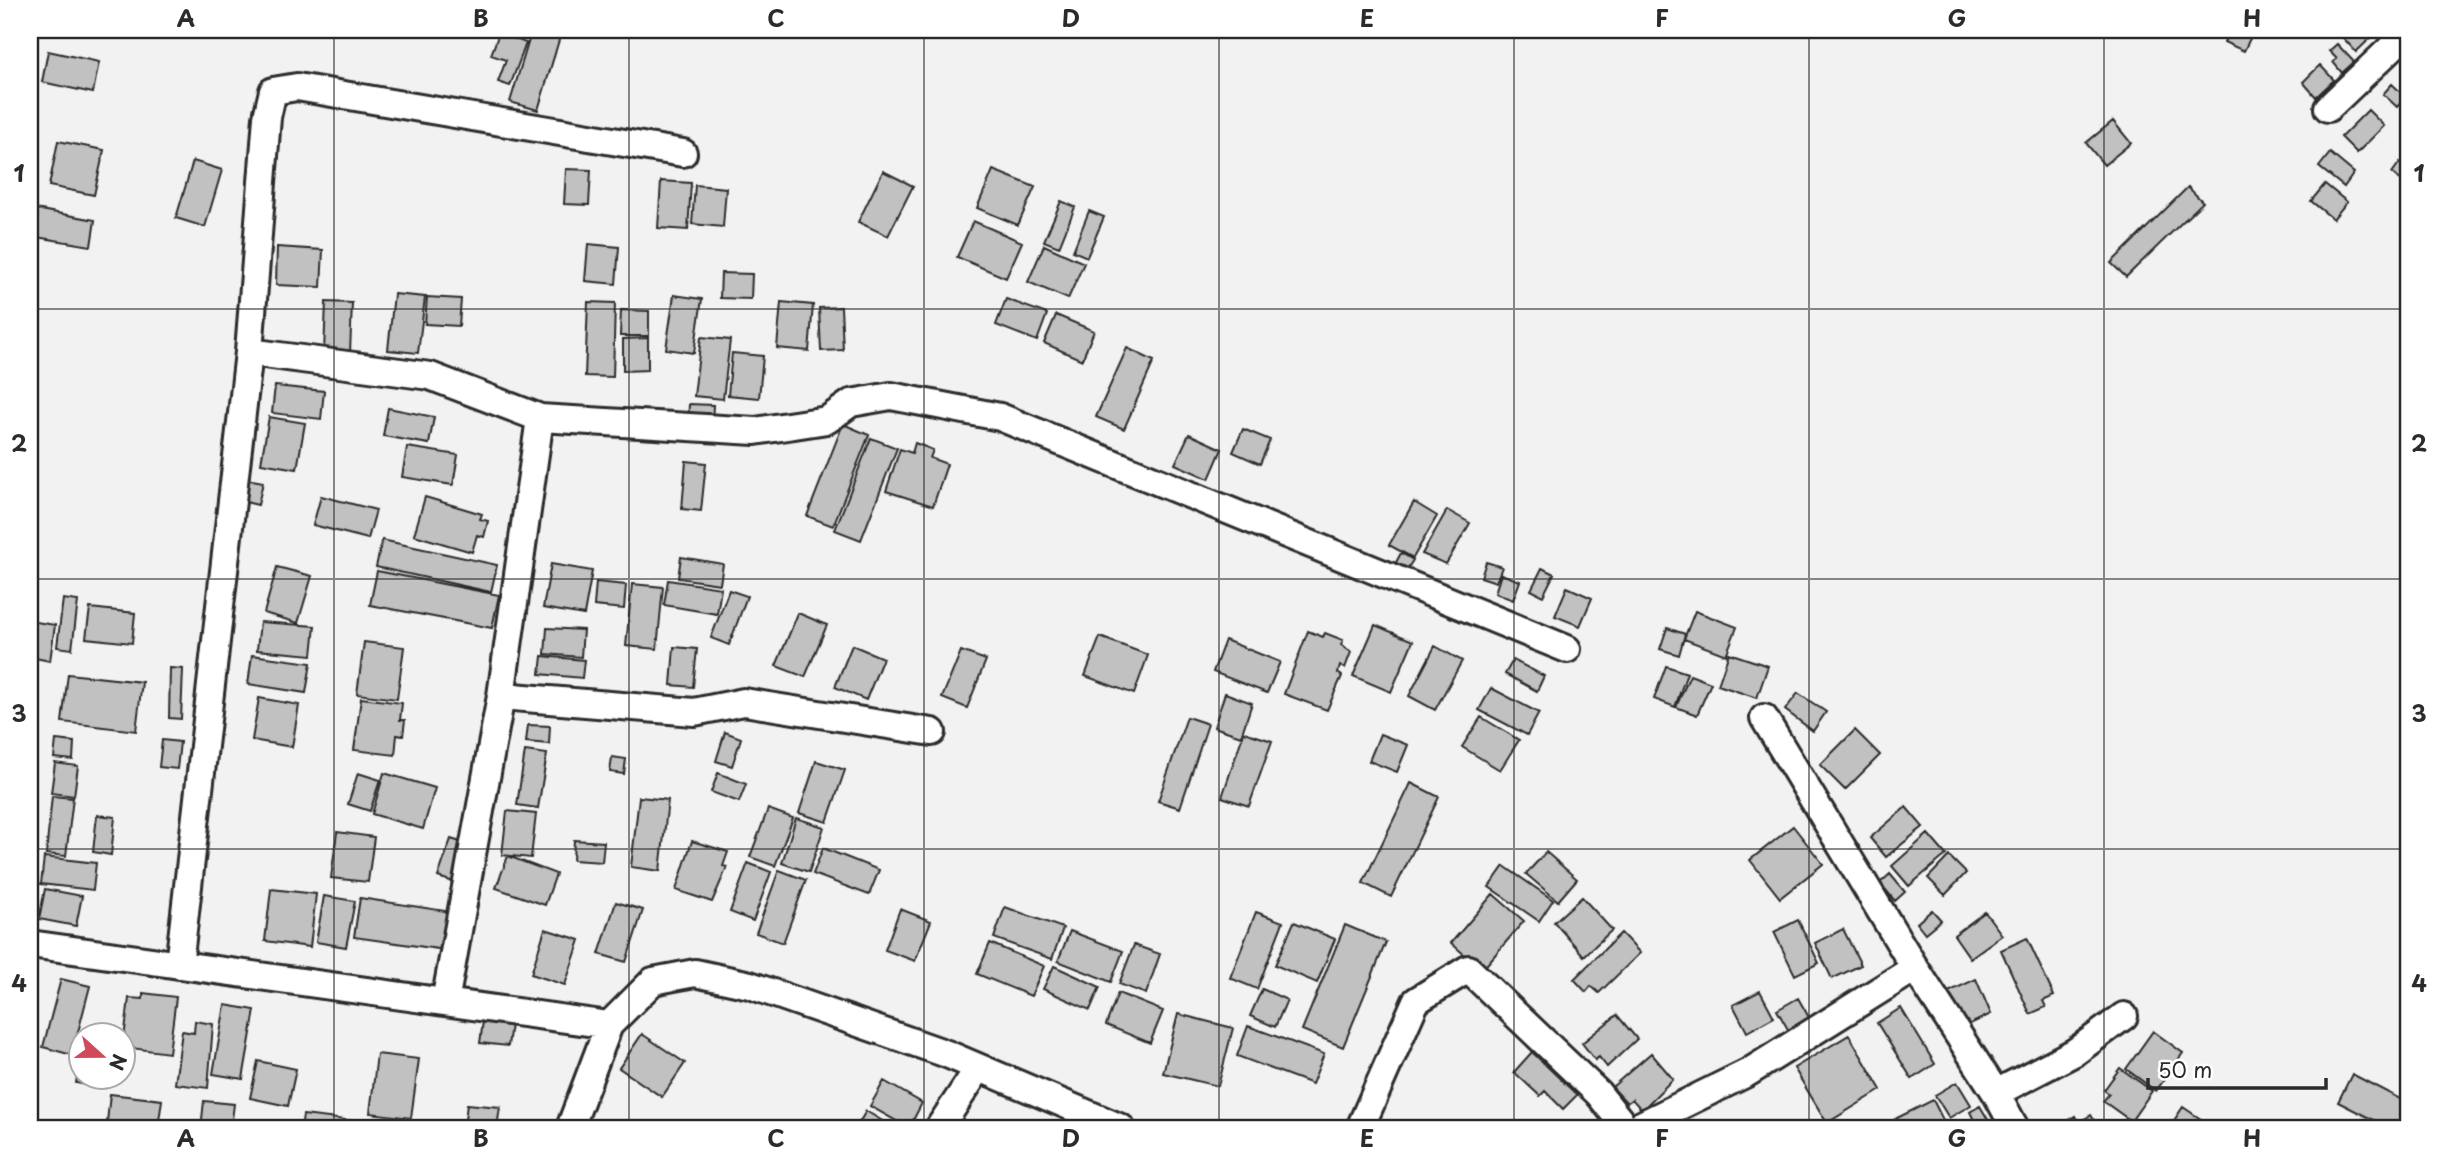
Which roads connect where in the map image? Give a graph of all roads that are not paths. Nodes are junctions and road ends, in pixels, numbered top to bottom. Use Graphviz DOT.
graph roads {
  1 [pos="2408,32"];
  2 [pos="2328,108"];
  3 [pos="683,153"];
  4 [pos="249,352"];
  5 [pos="540,418"];
  6 [pos="1567,649"];
  7 [pos="500,696"];
  8 [pos="1764,718"];
  9 [pos="932,732"];
  10 [pos="30,944"];
  11 [pos="179,965"];
  12 [pos="1915,968"];
  13 [pos="444,1002"];
  14 [pos="2124,1016"];
  15 [pos="610,1025"];
  16 [pos="978,1069"];
  17 [pos="1996,1093"];
  18 [pos="570,1128"];
  19 [pos="939,1128"];
  20 [pos="1121,1128"];
  21 [pos="1360,1128"];
  22 [pos="1626,1128"];
  23 [pos="1635,1128"];
  24 [pos="2015,1128"];
  1 -- 2 [label="street"];
  3 -- 4 [label="street"];
  4 -- 5 [label="street"];
  4 -- 11 [label="street"];
  5 -- 6 [label="street"];
  5 -- 7 [label="street"];
  7 -- 9 [label="street"];
  7 -- 13 [label="street"];
  8 -- 12 [label="street"];
  10 -- 11 [label="street"];
  11 -- 13 [label="street"];
  12 -- 17 [label="street"];
  12 -- 23 [label="street"];
  13 -- 15 [label="street"];
  14 -- 17 [label="street"];
  15 -- 16 [label="street"];
  15 -- 18 [label="street"];
  16 -- 19 [label="street"];
  16 -- 20 [label="street"];
  17 -- 24 [label="street"];
  21 -- 22 [label="street"];
}
